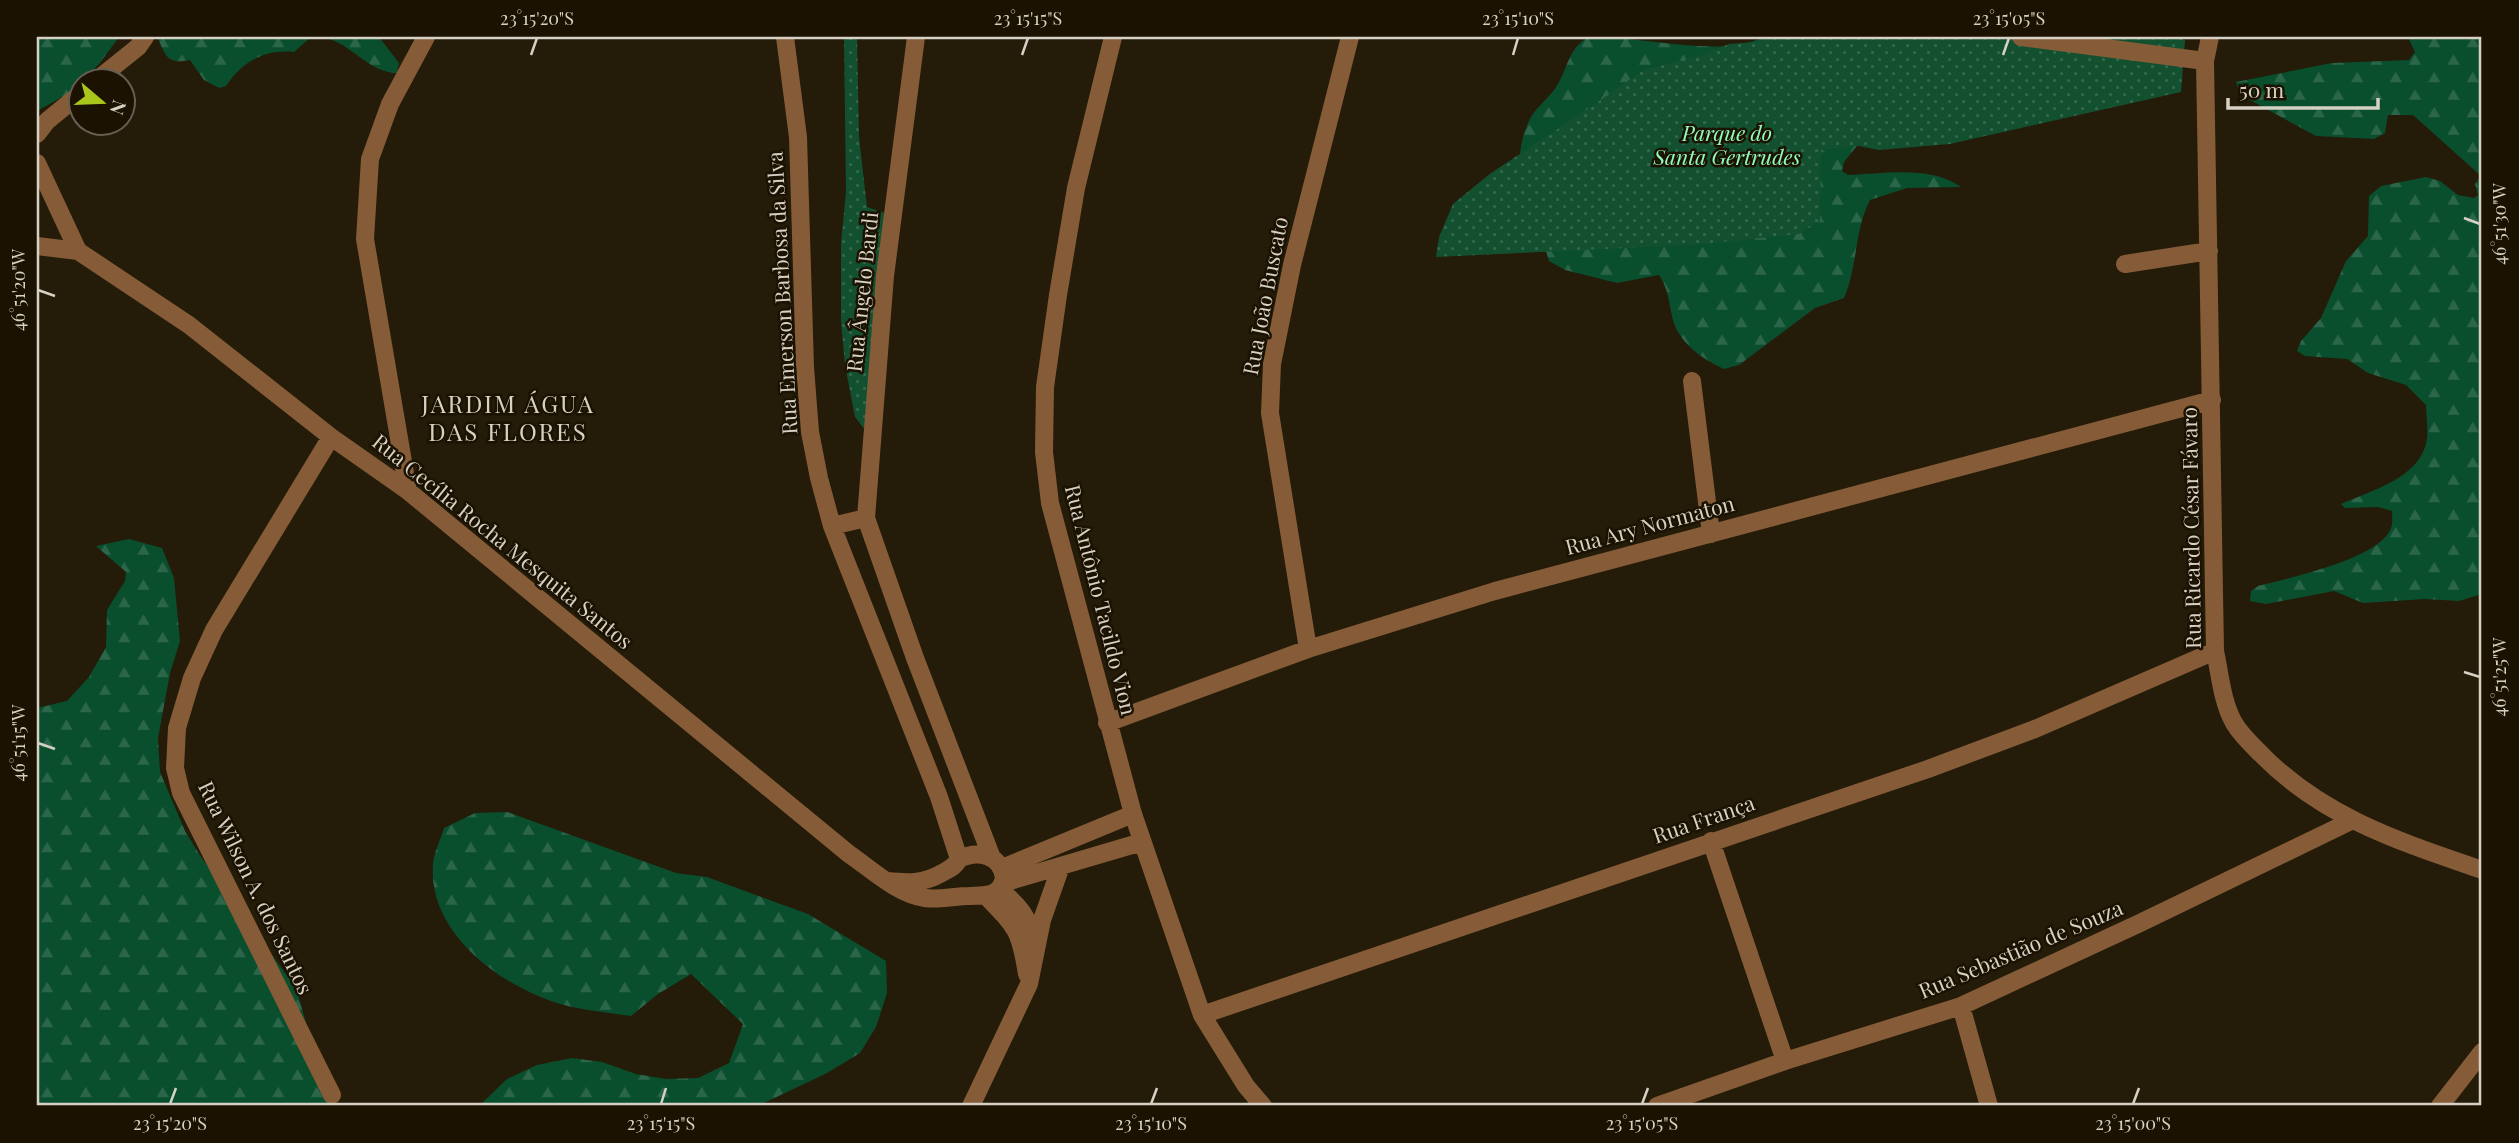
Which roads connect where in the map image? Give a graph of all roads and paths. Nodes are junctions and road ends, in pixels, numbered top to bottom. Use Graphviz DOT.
graph roads {
  1 [pos="145,37"];
  2 [pos="426,37"];
  3 [pos="785,37"];
  4 [pos="916,37"];
  5 [pos="1113,37"];
  6 [pos="1350,37"];
  7 [pos="2021,37"];
  8 [pos="2210,37"];
  9 [pos="2205,61"];
  10 [pos="114,66"];
  11 [pos="66,105"];
  12 [pos="37,134"];
  13 [pos="37,163"];
  14 [pos="37,246"];
  15 [pos="78,251"];
  16 [pos="2209,251"];
  17 [pos="2125,264"];
  18 [pos="1692,381"];
  19 [pos="2212,400"];
  20 [pos="331,437"];
  21 [pos="408,491"];
  22 [pos="866,518"];
  23 [pos="832,526"];
  24 [pos="1711,534"];
  25 [pos="1308,649"];
  26 [pos="2214,651"];
  27 [pos="1107,723"];
  28 [pos="1133,814"];
  29 [pos="2351,821"];
  30 [pos="1712,841"];
  31 [pos="1142,842"];
  32 [pos="957,862"];
  33 [pos="1061,866"];
  34 [pos="2482,870"];
  35 [pos="887,881"];
  36 [pos="992,882"];
  37 [pos="1037,947"];
  38 [pos="1029,984"];
  39 [pos="1961,1006"];
  40 [pos="1202,1015"];
  41 [pos="2482,1052"];
  42 [pos="1785,1061"];
  43 [pos="332,1095"];
  44 [pos="968,1104"];
  45 [pos="1263,1106"];
  46 [pos="1657,1106"];
  47 [pos="1989,1106"];
  48 [pos="2440,1106"];
  1 -- 10 [label="street"];
  2 -- 21 [label="street"];
  3 -- 23 [label="street, Rua Emerson Barbosa da Silva"];
  4 -- 22 [label="street, Rua Ângelo Bardi"];
  5 -- 27 [label="street, Rua Antônio Tacildo Vion"];
  6 -- 25 [label="street, Rua João Buscato"];
  7 -- 9 [label="street"];
  8 -- 9 [label="street, Rua Ricardo César Fávaro"];
  9 -- 16 [label="street, Rua Ricardo César Fávaro"];
  11 -- 12 [label="street"];
  13 -- 15 [label="street"];
  14 -- 15 [label="street, Rua Cecília Rocha Mesquita Santos"];
  15 -- 20 [label="street, Rua Cecília Rocha Mesquita Santos"];
  16 -- 17 [label="street"];
  16 -- 19 [label="street, Rua Ricardo César Fávaro"];
  18 -- 24 [label="street"];
  19 -- 24 [label="street, Rua Ary Normaton"];
  19 -- 26 [label="street, Rua Ricardo César Fávaro"];
  20 -- 21 [label="street, Rua Cecília Rocha Mesquita Santos"];
  20 -- 43 [label="street, Rua Wilson A. dos Santos"];
  21 -- 35 [label="street, Rua Cecília Rocha Mesquita Santos"];
  22 -- 23 [label="street"];
  22 -- 36 [label="street"];
  23 -- 32 [label="street, Rua Emerson Barbosa da Silva"];
  24 -- 25 [label="street, Rua Ary Normaton"];
  25 -- 27 [label="street, Rua Ary Normaton"];
  26 -- 29 [label="street, Rua Ricardo César Fávaro"];
  26 -- 30 [label="street, Rua França"];
  27 -- 28 [label="street, Rua Antônio Tacildo Vion"];
  28 -- 31 [label="street, Rua Antônio Tacildo Vion"];
  28 -- 36 [label="street"];
  29 -- 34 [label="street, Rua Ricardo César Fávaro"];
  29 -- 39 [label="street, Rua Sebastião de Souza"];
  30 -- 40 [label="street, Rua França"];
  30 -- 42 [label="street"];
  31 -- 33 [label="street"];
  31 -- 40 [label="street, Rua Antônio Tacildo Vion"];
  32 -- 35 [label="street"];
  32 -- 36 [label="street, Rua Emerson Barbosa da Silva"];
  32 -- 36 [label="street"];
  33 -- 36 [label="street"];
  33 -- 37 [label="street"];
  35 -- 36 [label="street, Rua Cecília Rocha Mesquita Santos"];
  36 -- 37 [label="street"];
  36 -- 38 [label="street"];
  37 -- 38 [label="street"];
  38 -- 44 [label="street"];
  39 -- 42 [label="street, Rua Sebastião de Souza"];
  39 -- 47 [label="street"];
  40 -- 45 [label="street, Rua Antônio Tacildo Vion"];
  41 -- 48 [label="street"];
  42 -- 46 [label="street, Rua Sebastião de Souza"];
}
